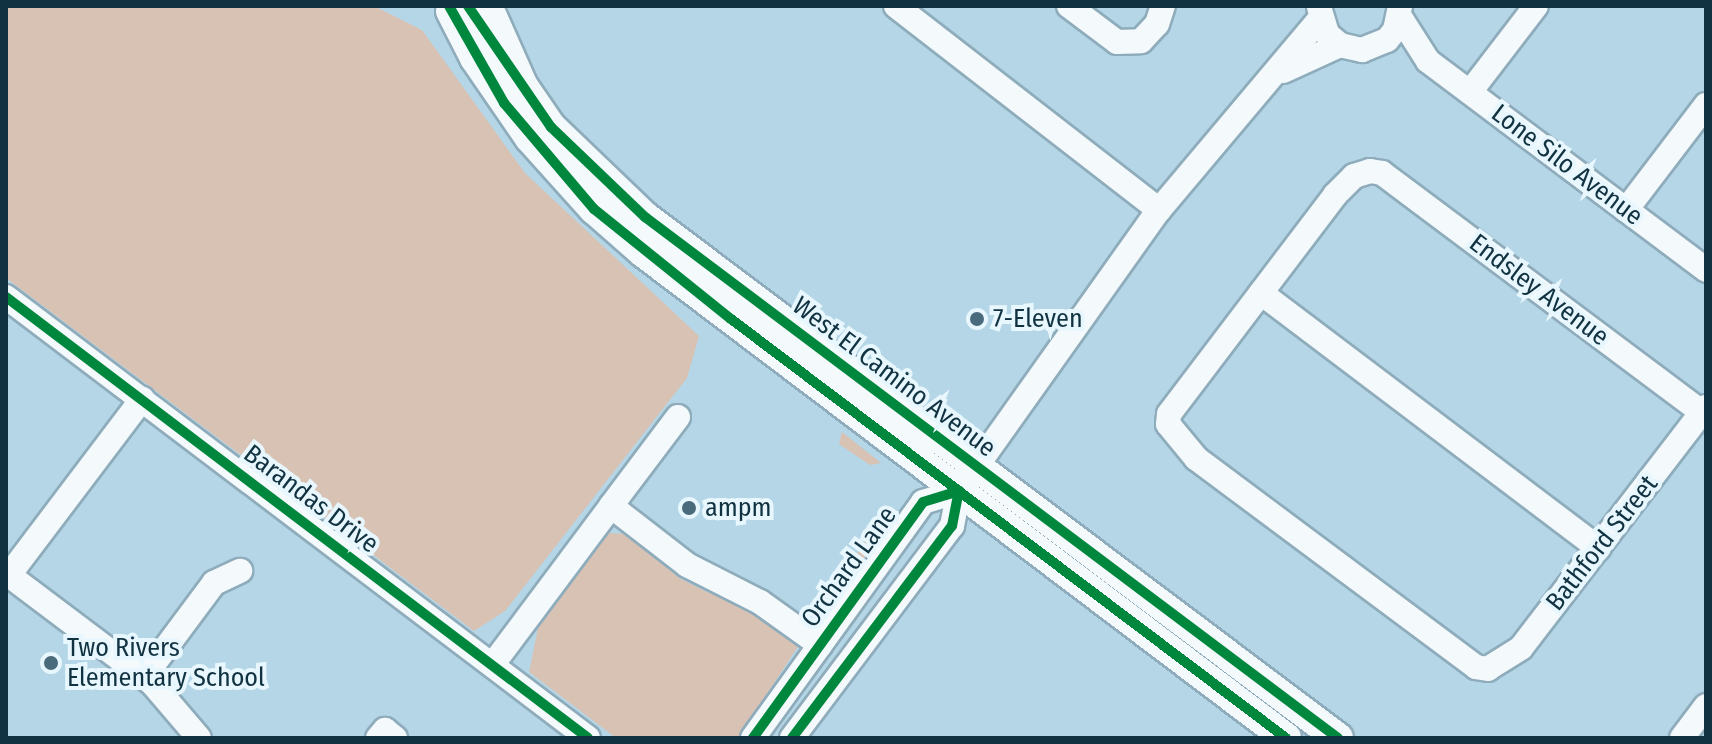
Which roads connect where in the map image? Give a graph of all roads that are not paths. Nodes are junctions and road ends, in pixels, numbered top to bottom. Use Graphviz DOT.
graph roads {
  1 [pos="449,6"];
  2 [pos="468,6"];
  3 [pos="485,6"];
  4 [pos="896,6"];
  5 [pos="1069,6"];
  6 [pos="1163,6"];
  7 [pos="1536,6"];
  8 [pos="1319,10"];
  9 [pos="1400,12"];
  10 [pos="1340,45"];
  11 [pos="1375,47"];
  12 [pos="1428,61"];
  13 [pos="1274,76"];
  14 [pos="521,87"];
  15 [pos="1470,92"];
  16 [pos="1706,105"];
  17 [pos="1159,210"];
  18 [pos="1626,210"];
  19 [pos="1706,270"];
  20 [pos="1261,293"];
  21 [pos="6,297"];
  22 [pos="142,399"];
  23 [pos="1705,411"];
  24 [pos="678,417"];
  25 [pos="977,467"];
  26 [pos="959,491"];
  27 [pos="611,506"];
  28 [pos="1598,548"];
  29 [pos="240,571"];
  30 [pos="8,574"];
  31 [pos="820,645"];
  32 [pos="493,664"];
  33 [pos="144,677"];
  34 [pos="1706,706"];
  35 [pos="199,738"];
  36 [pos="378,738"];
  37 [pos="395,738"];
  38 [pos="588,738"];
  39 [pos="753,738"];
  40 [pos="792,738"];
  41 [pos="1286,738"];
  42 [pos="1338,738"];
  43 [pos="1682,738"];
  1 -- 26 [label="main road, West El Camino Avenue"];
  2 -- 14 [label="main road, West El Camino Avenue"];
  3 -- 14 [label="highway"];
  4 -- 17 [label="street"];
  5 -- 6 [label="street"];
  7 -- 15 [label="street"];
  8 -- 10 [label="street"];
  8 -- 13 [label="street"];
  9 -- 11 [label="street"];
  9 -- 12 [label="street, Lone Silo Avenue"];
  10 -- 11 [label="street, Lone Silo Avenue"];
  10 -- 13 [label="street"];
  11 -- 12 [label="street, Lone Silo Avenue"];
  12 -- 15 [label="street, Lone Silo Avenue"];
  13 -- 17 [label="street"];
  14 -- 25 [label="main road, West El Camino Avenue"];
  15 -- 18 [label="street, Lone Silo Avenue"];
  16 -- 18 [label="street"];
  17 -- 25 [label="street"];
  18 -- 19 [label="street, Lone Silo Avenue"];
  20 -- 23 [label="street, Endsley Avenue"];
  20 -- 28 [label="street"];
  20 -- 28 [label="street, Bathford Street"];
  21 -- 22 [label="street, Barandas Drive"];
  22 -- 30 [label="street"];
  22 -- 32 [label="street, Barandas Drive"];
  23 -- 28 [label="street, Bathford Street"];
  24 -- 27 [label="street"];
  25 -- 26 [label="street"];
  25 -- 42 [label="main road, West El Camino Avenue"];
  26 -- 31 [label="street, Orchard Lane"];
  26 -- 40 [label="street"];
  26 -- 41 [label="main road, West El Camino Avenue"];
  27 -- 31 [label="street"];
  27 -- 32 [label="street"];
  29 -- 33 [label="street"];
  30 -- 33 [label="street"];
  31 -- 39 [label="street, Orchard Lane"];
  32 -- 38 [label="street, Barandas Drive"];
  33 -- 35 [label="street"];
  34 -- 43 [label="street"];
  36 -- 37 [label="street"];
}
